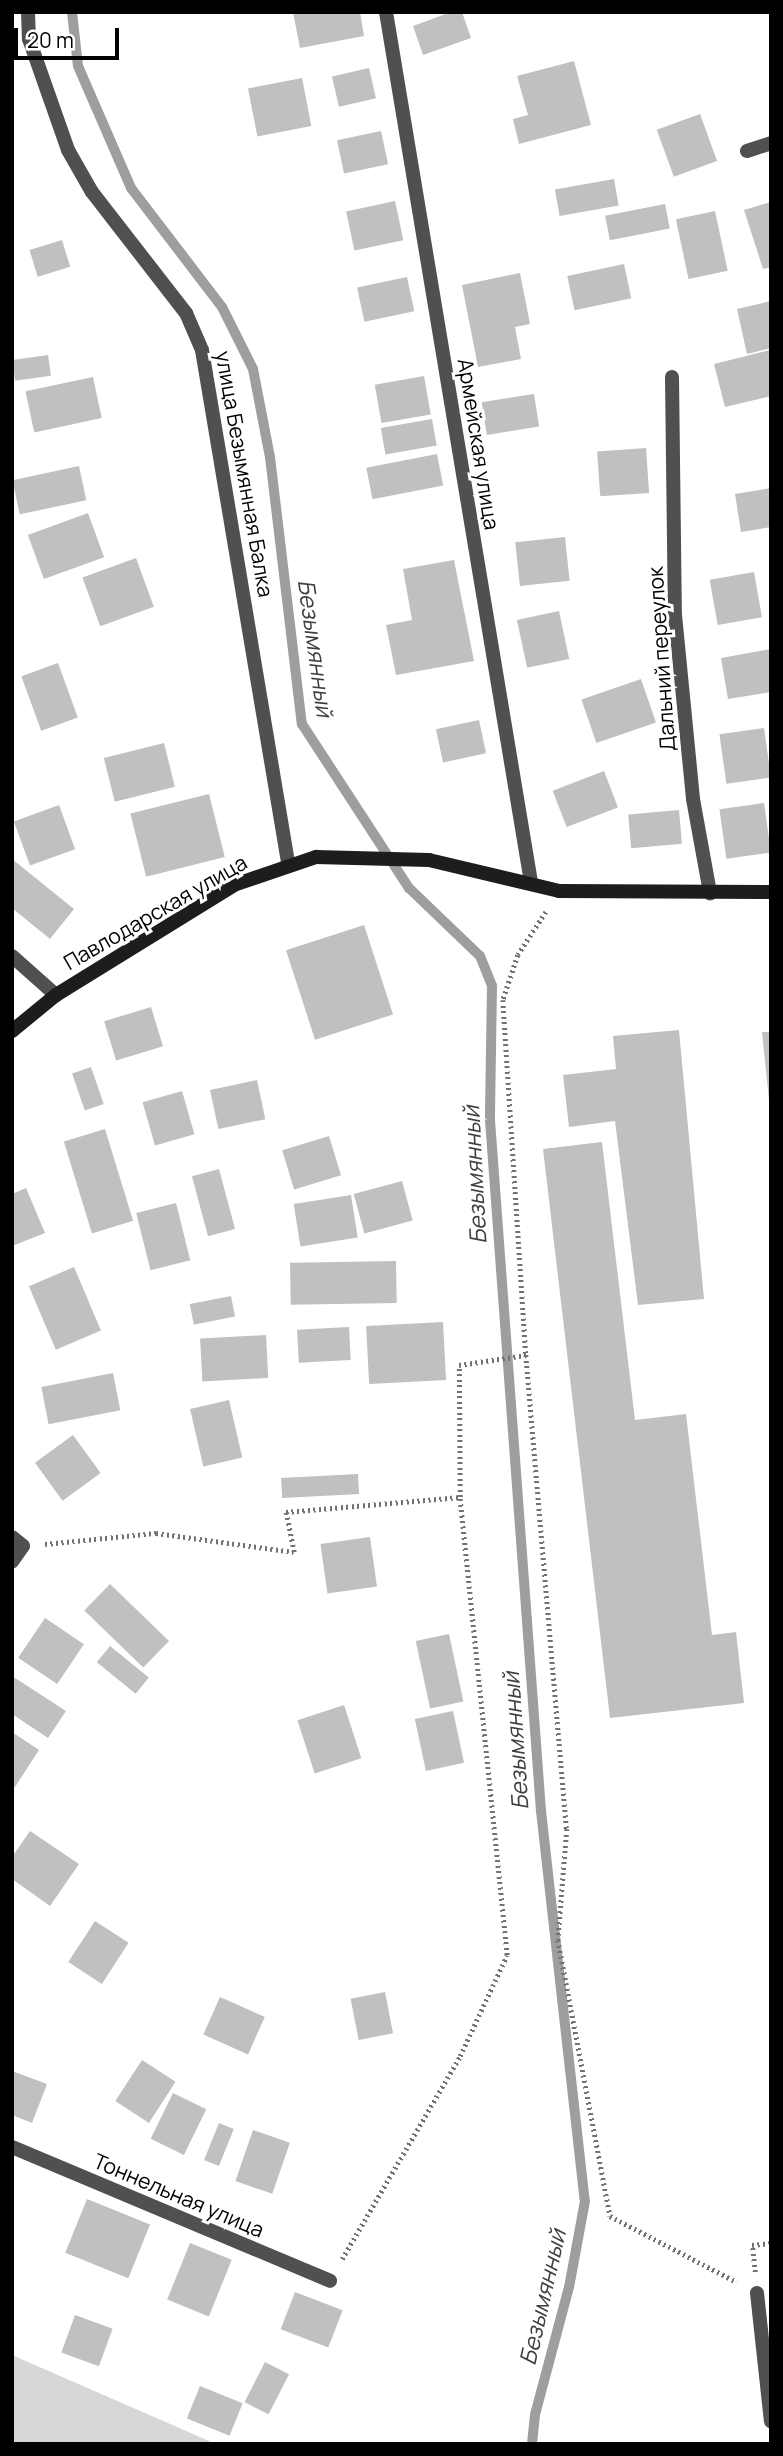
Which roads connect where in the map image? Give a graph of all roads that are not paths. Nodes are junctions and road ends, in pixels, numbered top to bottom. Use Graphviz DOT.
graph roads {
  1 [pos="28,12"];
  2 [pos="386,12"];
  3 [pos="771,142"];
  4 [pos="747,151"];
  5 [pos="672,377"];
  6 [pos="288,862"];
  7 [pos="531,882"];
  8 [pos="771,892"];
  9 [pos="710,893"];
  10 [pos="12,956"];
  11 [pos="56,995"];
  12 [pos="12,1031"];
  13 [pos="18,1541"];
  14 [pos="12,1563"];
  15 [pos="12,2147"];
  16 [pos="330,2281"];
  17 [pos="757,2293"];
  18 [pos="771,2421"];
  1 -- 6 [label="street, улица Безымянная Балка"];
  2 -- 7 [label="street, Армейская улица"];
  3 -- 4 [label="street"];
  5 -- 9 [label="street, Дальний переулок"];
  6 -- 7 [label="main road, Павлодарская улица"];
  6 -- 11 [label="main road, Павлодарская улица"];
  7 -- 9 [label="main road"];
  8 -- 9 [label="main road"];
  10 -- 11 [label="street, Павлодарская улица"];
  11 -- 12 [label="main road, Павлодарская улица"];
  13 -- 14 [label="street"];
  15 -- 16 [label="street, Тоннельная улица"];
  17 -- 18 [label="street"];
}
